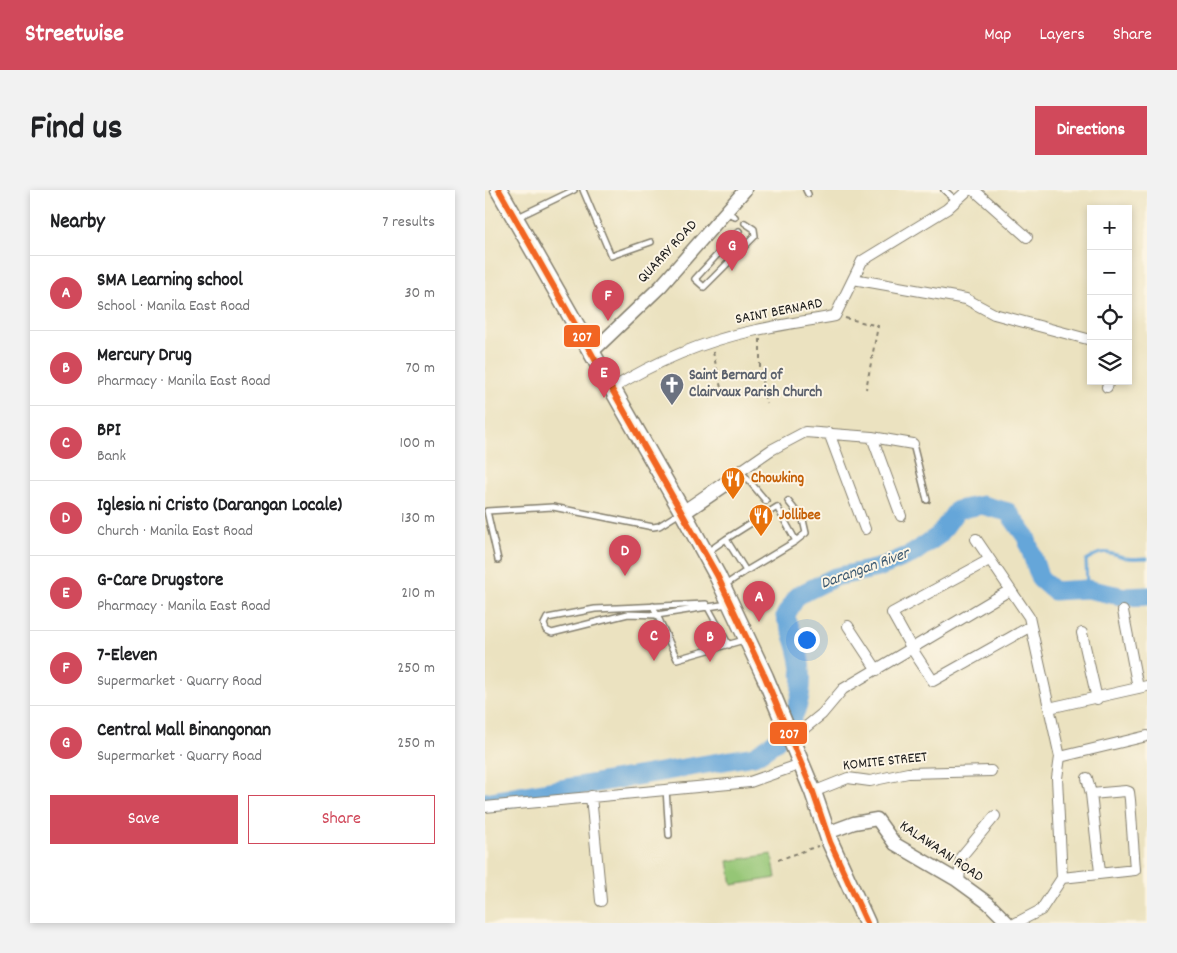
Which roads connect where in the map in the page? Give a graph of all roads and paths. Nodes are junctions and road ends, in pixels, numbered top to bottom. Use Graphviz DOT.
graph roads {
  1 [pos="499,190"];
  2 [pos="573,190"];
  3 [pos="583,190"];
  4 [pos="745,190"];
  5 [pos="944,190"];
  6 [pos="968,190"];
  7 [pos="974,190"];
  8 [pos="957,202"];
  9 [pos="521,215"];
  10 [pos="745,223"];
  11 [pos="739,231"];
  12 [pos="1027,237"];
  13 [pos="651,242"];
  14 [pos="720,251"];
  15 [pos="730,260"];
  16 [pos="853,279"];
  17 [pos="835,316"];
  18 [pos="760,329"];
  19 [pos="1087,339"];
  20 [pos="711,342"];
  21 [pos="591,353"];
  22 [pos="721,388"];
  23 [pos="611,389"];
  24 [pos="866,389"];
  25 [pos="766,403"];
  26 [pos="829,433"];
  27 [pos="872,437"];
  28 [pos="913,444"];
  29 [pos="927,500"];
  30 [pos="766,501"];
  31 [pos="788,501"];
  32 [pos="684,514"];
  33 [pos="901,516"];
  34 [pos="865,529"];
  35 [pos="726,539"];
  36 [pos="975,539"];
  37 [pos="796,541"];
  38 [pos="705,553"];
  39 [pos="498,560"];
  40 [pos="989,560"];
  41 [pos="746,571"];
  42 [pos="722,587"];
  43 [pos="1010,590"];
  44 [pos="731,604"];
  45 [pos="653,606"];
  46 [pos="708,607"];
  47 [pos="1123,611"];
  48 [pos="657,615"];
  49 [pos="848,626"];
  50 [pos="1031,626"];
  51 [pos="1082,634"];
  52 [pos="747,639"];
  53 [pos="729,646"];
  54 [pos="912,650"];
  55 [pos="877,670"];
  56 [pos="1142,687"];
  57 [pos="1097,699"];
  58 [pos="1049,708"];
  59 [pos="1147,736"];
  60 [pos="790,738"];
  61 [pos="1060,756"];
  62 [pos="801,764"];
  63 [pos="991,770"];
  64 [pos="1087,778"];
  65 [pos="665,789"];
  66 [pos="813,792"];
  67 [pos="1091,794"];
  68 [pos="591,796"];
  69 [pos="485,807"];
  70 [pos="995,816"];
  71 [pos="669,835"];
  72 [pos="828,837"];
  73 [pos="778,860"];
  74 [pos="1101,872"];
  75 [pos="1062,878"];
  76 [pos="959,882"];
  77 [pos="601,901"];
  78 [pos="867,923"];
  79 [pos="1008,923"];
  80 [pos="1017,923"];
  1 -- 9 [label="main road"];
  2 -- 9 [label="lane"];
  3 -- 13 [label="lane"];
  4 -- 21 [label="street, QUARRY ROAD"];
  5 -- 8 [label="lane"];
  6 -- 8 [label="street, SAINT BERNARD"];
  7 -- 12 [label="street"];
  8 -- 16 [label="street, SAINT BERNARD"];
  9 -- 21 [label="main road"];
  10 -- 15 [label="lane"];
  11 -- 14 [label="lane"];
  14 -- 15 [label="lane"];
  14 -- 15 [label="lane"];
  16 -- 17 [label="street, SAINT BERNARD"];
  16 -- 19 [label="street"];
  17 -- 18 [label="street, SAINT BERNARD"];
  17 -- 24 [label="path"];
  18 -- 20 [label="street, SAINT BERNARD"];
  18 -- 25 [label="path"];
  20 -- 22 [label="path"];
  20 -- 23 [label="street, SAINT BERNARD"];
  21 -- 23 [label="main road"];
  23 -- 32 [label="main road"];
  26 -- 27 [label="street"];
  26 -- 32 [label="street"];
  26 -- 34 [label="street"];
  27 -- 28 [label="street"];
  27 -- 33 [label="street"];
  28 -- 29 [label="lane"];
  30 -- 32 [label="lane"];
  31 -- 37 [label="lane"];
  32 -- 38 [label="main road"];
  32 -- 39 [label="lane"];
  35 -- 37 [label="lane"];
  35 -- 38 [label="lane"];
  35 -- 41 [label="lane"];
  36 -- 40 [label="street"];
  37 -- 41 [label="lane"];
  38 -- 42 [label="main road"];
  40 -- 43 [label="street"];
  40 -- 54 [label="street"];
  41 -- 42 [label="lane"];
  42 -- 44 [label="main road"];
  43 -- 50 [label="street"];
  43 -- 54 [label="street"];
  44 -- 46 [label="lane"];
  44 -- 52 [label="main road"];
  45 -- 46 [label="lane"];
  45 -- 48 [label="lane"];
  45 -- 48 [label="lane"];
  46 -- 48 [label="lane"];
  46 -- 53 [label="lane"];
  47 -- 56 [label="street"];
  48 -- 53 [label="lane"];
  49 -- 55 [label="street"];
  50 -- 54 [label="street"];
  50 -- 58 [label="street"];
  51 -- 57 [label="street"];
  52 -- 53 [label="lane"];
  52 -- 60 [label="main road"];
  54 -- 55 [label="street"];
  55 -- 60 [label="street"];
  56 -- 57 [label="street"];
  57 -- 58 [label="street"];
  58 -- 61 [label="street"];
  59 -- 61 [label="street"];
  60 -- 62 [label="main road"];
  61 -- 75 [label="street"];
  62 -- 65 [label="street"];
  62 -- 66 [label="main road"];
  63 -- 66 [label="street, KOMITE STREET"];
  64 -- 67 [label="street"];
  65 -- 68 [label="street"];
  65 -- 71 [label="lane"];
  66 -- 72 [label="main road"];
  67 -- 74 [label="street"];
  67 -- 74 [label="street"];
  68 -- 69 [label="street"];
  68 -- 77 [label="street"];
  70 -- 76 [label="street"];
  72 -- 73 [label="path"];
  72 -- 76 [label="street, KALAWAAN ROAD"];
  72 -- 78 [label="main road"];
  74 -- 75 [label="street"];
  75 -- 80 [label="street"];
  76 -- 79 [label="street, KALAWAAN ROAD"];
}
